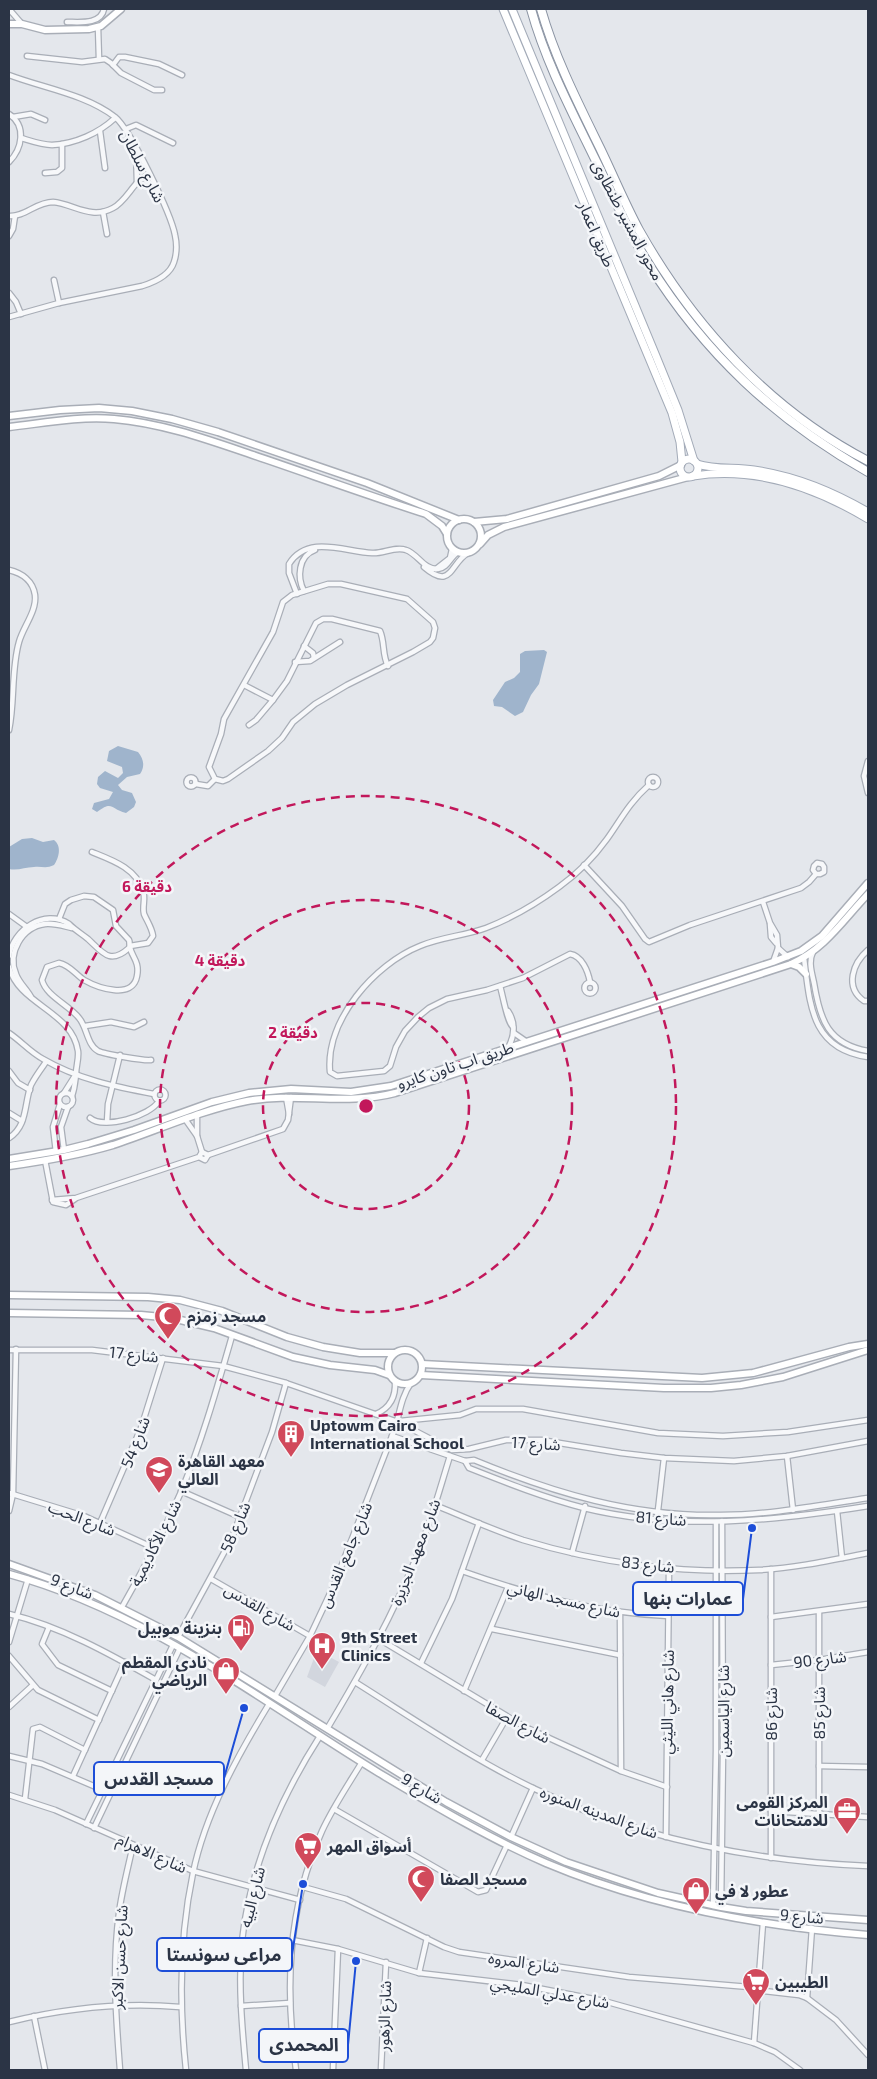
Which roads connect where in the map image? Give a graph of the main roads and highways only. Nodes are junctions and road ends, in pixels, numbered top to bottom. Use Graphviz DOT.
graph roads {
  1 [pos="121,9"];
  2 [pos="503,9"];
  3 [pos="512,9"];
  4 [pos="531,9"];
  5 [pos="541,9"];
  6 [pos="9,24"];
  7 [pos="9,416"];
  8 [pos="9,427"];
  9 [pos="868,461"];
  10 [pos="681,463"];
  11 [pos="696,463"];
  12 [pos="312,464"];
  13 [pos="868,472"];
  14 [pos="308,474"];
  15 [pos="690,476"];
  16 [pos="374,485"];
  17 [pos="370,494"];
  18 [pos="868,512"];
  19 [pos="868,519"];
  20 [pos="459,520"];
  21 [pos="474,522"];
  22 [pos="447,534"];
  23 [pos="480,544"];
  24 [pos="868,883"];
  25 [pos="868,894"];
  26 [pos="822,936"];
  27 [pos="804,958"];
  28 [pos="790,964"];
  29 [pos="774,966"];
  30 [pos="806,974"];
  31 [pos="668,995"];
  32 [pos="650,1010"];
  33 [pos="610,1015"];
  34 [pos="589,1030"];
  35 [pos="469,1062"];
  36 [pos="450,1075"];
  37 [pos="419,1077"];
  38 [pos="333,1091"];
  39 [pos="380,1097"];
  40 [pos="332,1098"];
  41 [pos="212,1102"];
  42 [pos="184,1119"];
  43 [pos="64,1150"];
  44 [pos="9,1158"];
  45 [pos="45,1160"];
  46 [pos="9,1166"];
  47 [pos="9,1295"];
  48 [pos="9,1313"];
  49 [pos="868,1344"];
  50 [pos="868,1350"];
  51 [pos="394,1353"];
  52 [pos="422,1364"];
  53 [pos="389,1375"];
  54 [pos="420,1375"];
  55 [pos="9,1564"];
  56 [pos="9,1574"];
  57 [pos="831,1918"];
  58 [pos="850,1919"];
  59 [pos="868,1920"];
  60 [pos="830,1931"];
  61 [pos="851,1933"];
  62 [pos="868,1935"];
  1 -- 6 [label="main road"];
  2 -- 10 [label="main road, طريق اعمار"];
  3 -- 11 [label="main road, طريق اعمار"];
  4 -- 13 [label="highway, محور المشير طنطاوى"];
  5 -- 9 [label="highway, محور المشير طنطاوى"];
  7 -- 12 [label="main road"];
  8 -- 14 [label="main road"];
  10 -- 11 [label="main road"];
  10 -- 15 [label="main road"];
  10 -- 21 [label="main road"];
  11 -- 15 [label="main road"];
  11 -- 18 [label="main road"];
  12 -- 14 [label="main road"];
  12 -- 16 [label="main road"];
  14 -- 17 [label="main road"];
  15 -- 19 [label="main road"];
  15 -- 23 [label="main road"];
  16 -- 17 [label="main road"];
  16 -- 20 [label="main road"];
  17 -- 22 [label="main road"];
  20 -- 21 [label="main road"];
  20 -- 22 [label="main road"];
  21 -- 23 [label="main road"];
  22 -- 23 [label="main road"];
  24 -- 26 [label="main road, طريق اب تاون كايرو"];
  25 -- 27 [label="main road, طريق اب تاون كايرو"];
  26 -- 27 [label="main road"];
  26 -- 29 [label="main road, طريق اب تاون كايرو"];
  27 -- 28 [label="main road, طريق اب تاون كايرو"];
  28 -- 29 [label="main road, طريق اب تاون كايرو"];
  28 -- 30 [label="main road"];
  29 -- 31 [label="main road, طريق اب تاون كايرو"];
  29 -- 32 [label="main road, طريق اب تاون كايرو"];
  31 -- 32 [label="main road"];
  31 -- 33 [label="main road, طريق اب تاون كايرو"];
  32 -- 34 [label="main road, طريق اب تاون كايرو"];
  33 -- 34 [label="main road"];
  33 -- 35 [label="main road, طريق اب تاون كايرو"];
  34 -- 36 [label="main road, طريق اب تاون كايرو"];
  35 -- 36 [label="main road"];
  35 -- 37 [label="main road, طريق اب تاون كايرو"];
  36 -- 39 [label="main road, طريق اب تاون كايرو"];
  37 -- 38 [label="main road, طريق اب تاون كايرو"];
  37 -- 39 [label="main road"];
  38 -- 40 [label="main road"];
  38 -- 41 [label="main road, طريق اب تاون كايرو"];
  39 -- 40 [label="main road, طريق اب تاون كايرو"];
  40 -- 42 [label="main road, طريق اب تاون كايرو"];
  41 -- 42 [label="main road"];
  41 -- 43 [label="main road, طريق اب تاون كايرو"];
  42 -- 45 [label="main road, طريق اب تاون كايرو"];
  43 -- 44 [label="main road, طريق اب تاون كايرو"];
  43 -- 45 [label="main road"];
  45 -- 46 [label="main road, طريق اب تاون كايرو"];
  47 -- 51 [label="main road"];
  48 -- 53 [label="main road"];
  49 -- 52 [label="main road"];
  50 -- 54 [label="main road"];
  51 -- 52 [label="main road"];
  51 -- 53 [label="main road"];
  52 -- 54 [label="main road"];
  53 -- 54 [label="main road"];
  55 -- 57 [label="main road, شارع 9"];
  56 -- 60 [label="main road, شارع 9"];
  57 -- 58 [label="main road, شارع 9"];
  57 -- 60 [label="main road"];
  58 -- 59 [label="main road, شارع 9"];
  58 -- 61 [label="main road"];
  60 -- 61 [label="main road, شارع 9"];
  61 -- 62 [label="main road, شارع 9"];
}
